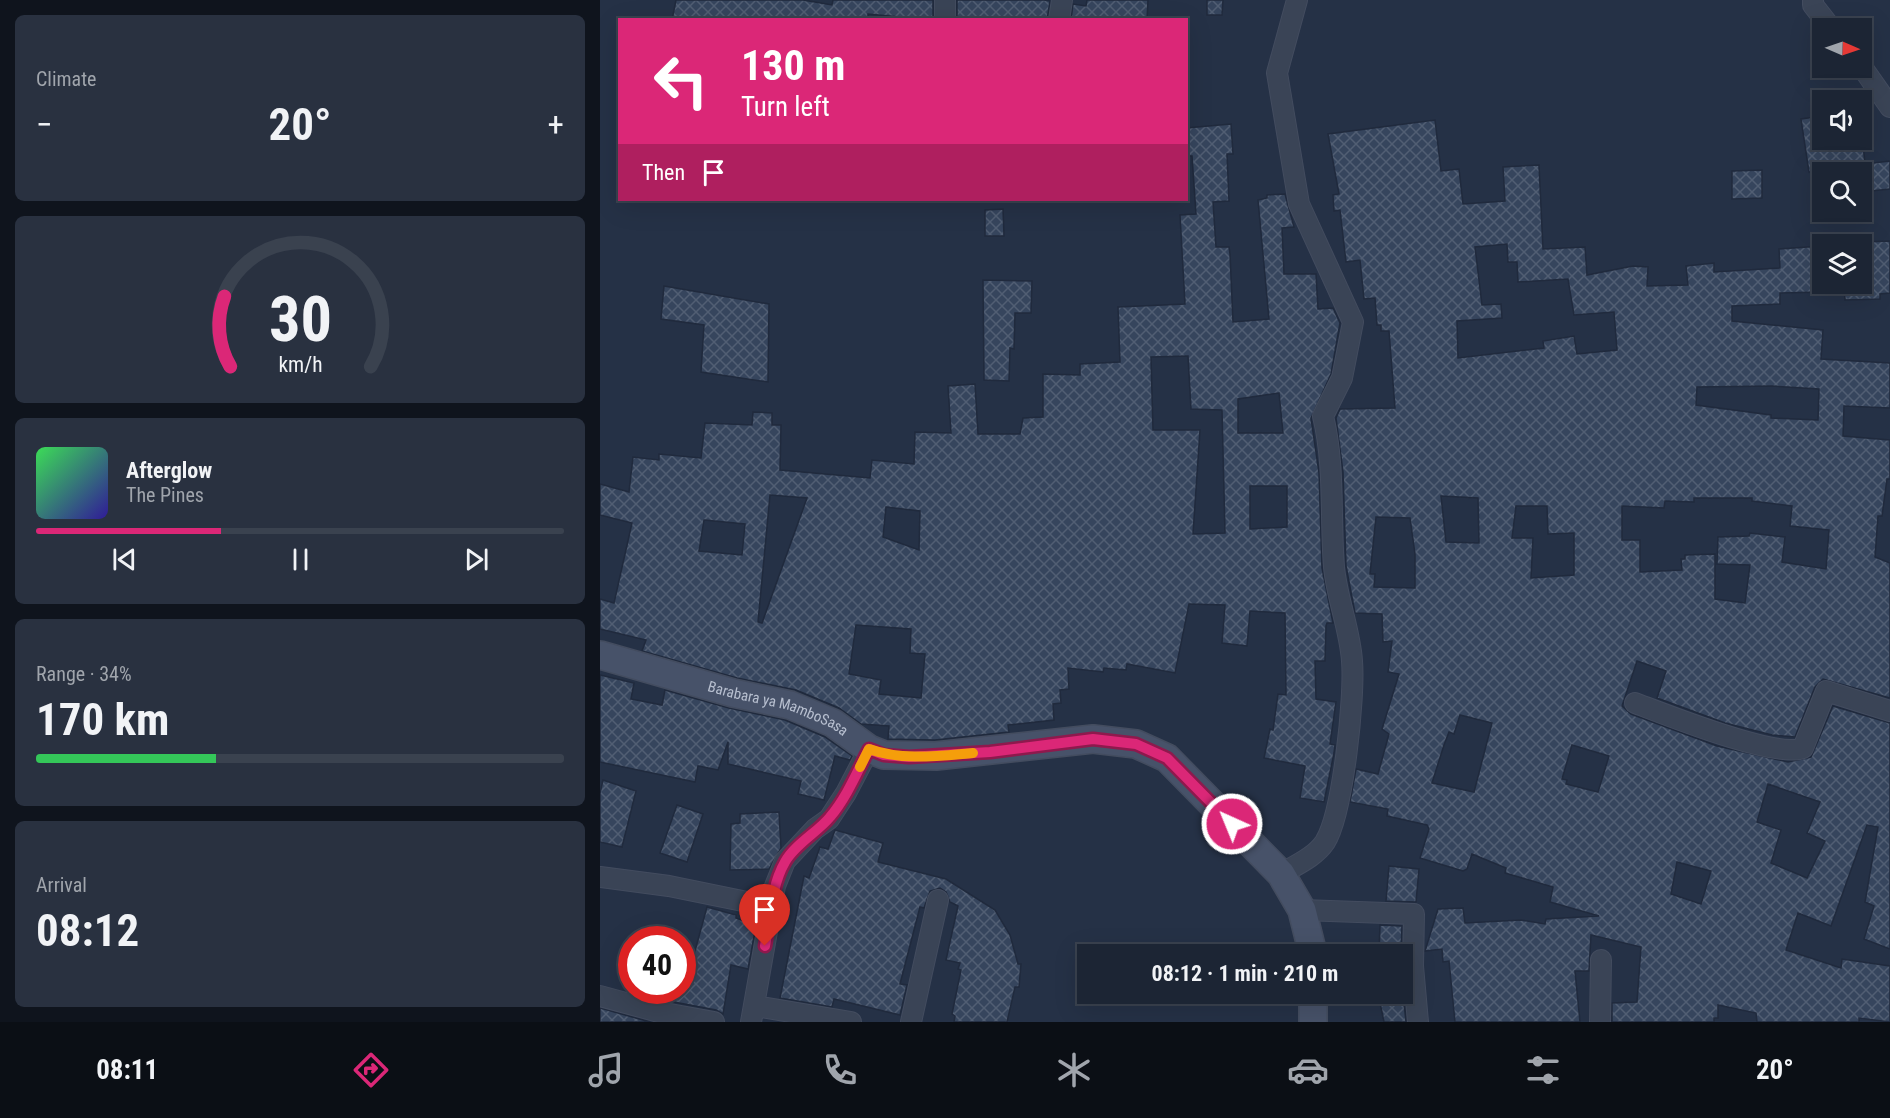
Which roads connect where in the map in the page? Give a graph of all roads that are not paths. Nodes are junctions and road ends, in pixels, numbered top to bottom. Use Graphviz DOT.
graph roads {
  1 [pos="945,0"];
  2 [pos="1062,0"];
  3 [pos="1298,0"];
  4 [pos="1813,0"];
  5 [pos="945,18"];
  6 [pos="1059,18"];
  7 [pos="1824,18"];
  8 [pos="1870,78"];
  9 [pos="1890,107"];
  10 [pos="600,655"];
  11 [pos="1635,703"];
  12 [pos="1890,711"];
  13 [pos="869,749"];
  14 [pos="1281,874"];
  15 [pos="600,877"];
  16 [pos="938,900"];
  17 [pos="772,906"];
  18 [pos="1302,910"];
  19 [pos="1310,944"];
  20 [pos="1601,960"];
  21 [pos="600,996"];
  22 [pos="1313,1004"];
  23 [pos="753,1014"];
  24 [pos="658,1017"];
  25 [pos="714,1022"];
  26 [pos="851,1022"];
  27 [pos="911,1022"];
  28 [pos="1313,1022"];
  29 [pos="1418,1022"];
  30 [pos="1600,1022"];
  1 -- 5 [label="street"];
  2 -- 6 [label="street"];
  3 -- 14 [label="street"];
  4 -- 7 [label="street"];
  8 -- 9 [label="street"];
  10 -- 13 [label="street, Barabara ya MamboSasa"];
  11 -- 12 [label="street"];
  13 -- 14 [label="street, Barabara ya MamboSasa"];
  13 -- 17 [label="street"];
  14 -- 18 [label="street, Barabara ya MamboSasa"];
  15 -- 17 [label="street"];
  16 -- 27 [label="street"];
  17 -- 23 [label="street"];
  18 -- 19 [label="street, Barabara ya MamboSasa"];
  18 -- 29 [label="street"];
  20 -- 30 [label="street"];
  21 -- 24 [label="street"];
  22 -- 28 [label="street"];
  23 -- 26 [label="street"];
  24 -- 25 [label="street"];
}
